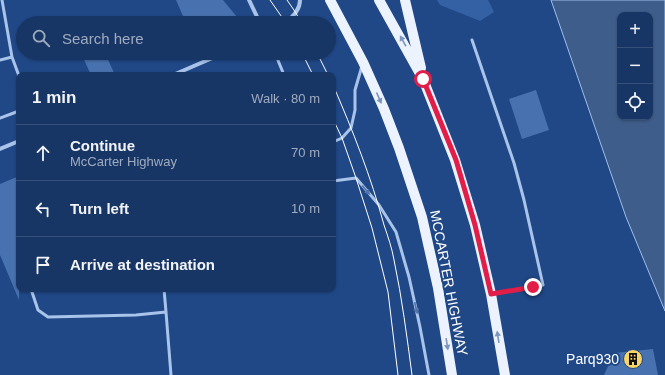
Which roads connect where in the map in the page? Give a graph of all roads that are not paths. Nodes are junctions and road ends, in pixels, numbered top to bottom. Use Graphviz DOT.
graph roads {
  1 [pos="2,0"];
  2 [pos="249,0"];
  3 [pos="300,0"];
  4 [pos="330,0"];
  5 [pos="379,0"];
  6 [pos="405,0"];
  7 [pos="257,16"];
  8 [pos="293,16"];
  9 [pos="472,40"];
  10 [pos="12,57"];
  11 [pos="0,60"];
  12 [pos="208,60"];
  13 [pos="278,60"];
  14 [pos="363,62"];
  15 [pos="18,72"];
  16 [pos="180,72"];
  17 [pos="283,72"];
  18 [pos="423,79"];
  19 [pos="16,112"];
  20 [pos="0,118"];
  21 [pos="336,141"];
  22 [pos="16,142"];
  23 [pos="0,149"];
  24 [pos="336,181"];
  25 [pos="32,292"];
  26 [pos="164,292"];
  27 [pos="491,294"];
  28 [pos="166,312"];
  29 [pos="171,375"];
  30 [pos="429,375"];
  31 [pos="452,375"];
  32 [pos="505,375"];
  1 -- 10 [label="lane"];
  2 -- 7 [label="street"];
  3 -- 8 [label="street"];
  4 -- 14 [label="main road, MCCARTER HIGHWAY"];
  18 -- 5 [label="main road, one-way"];
  6 -- 18 [label="main road"];
  9 -- 27 [label="lane"];
  10 -- 11 [label="lane"];
  10 -- 15 [label="lane"];
  12 -- 16 [label="street"];
  13 -- 17 [label="lane"];
  14 -- 21 [label="lane"];
  14 -- 31 [label="main road, MCCARTER HIGHWAY, one-way"];
  18 -- 27 [label="main road"];
  19 -- 20 [label="lane"];
  22 -- 23 [label="street"];
  24 -- 30 [label="lane, one-way"];
  25 -- 28 [label="lane"];
  26 -- 28 [label="lane"];
  32 -- 27 [label="main road, one-way"];
  28 -- 29 [label="lane"];
}
